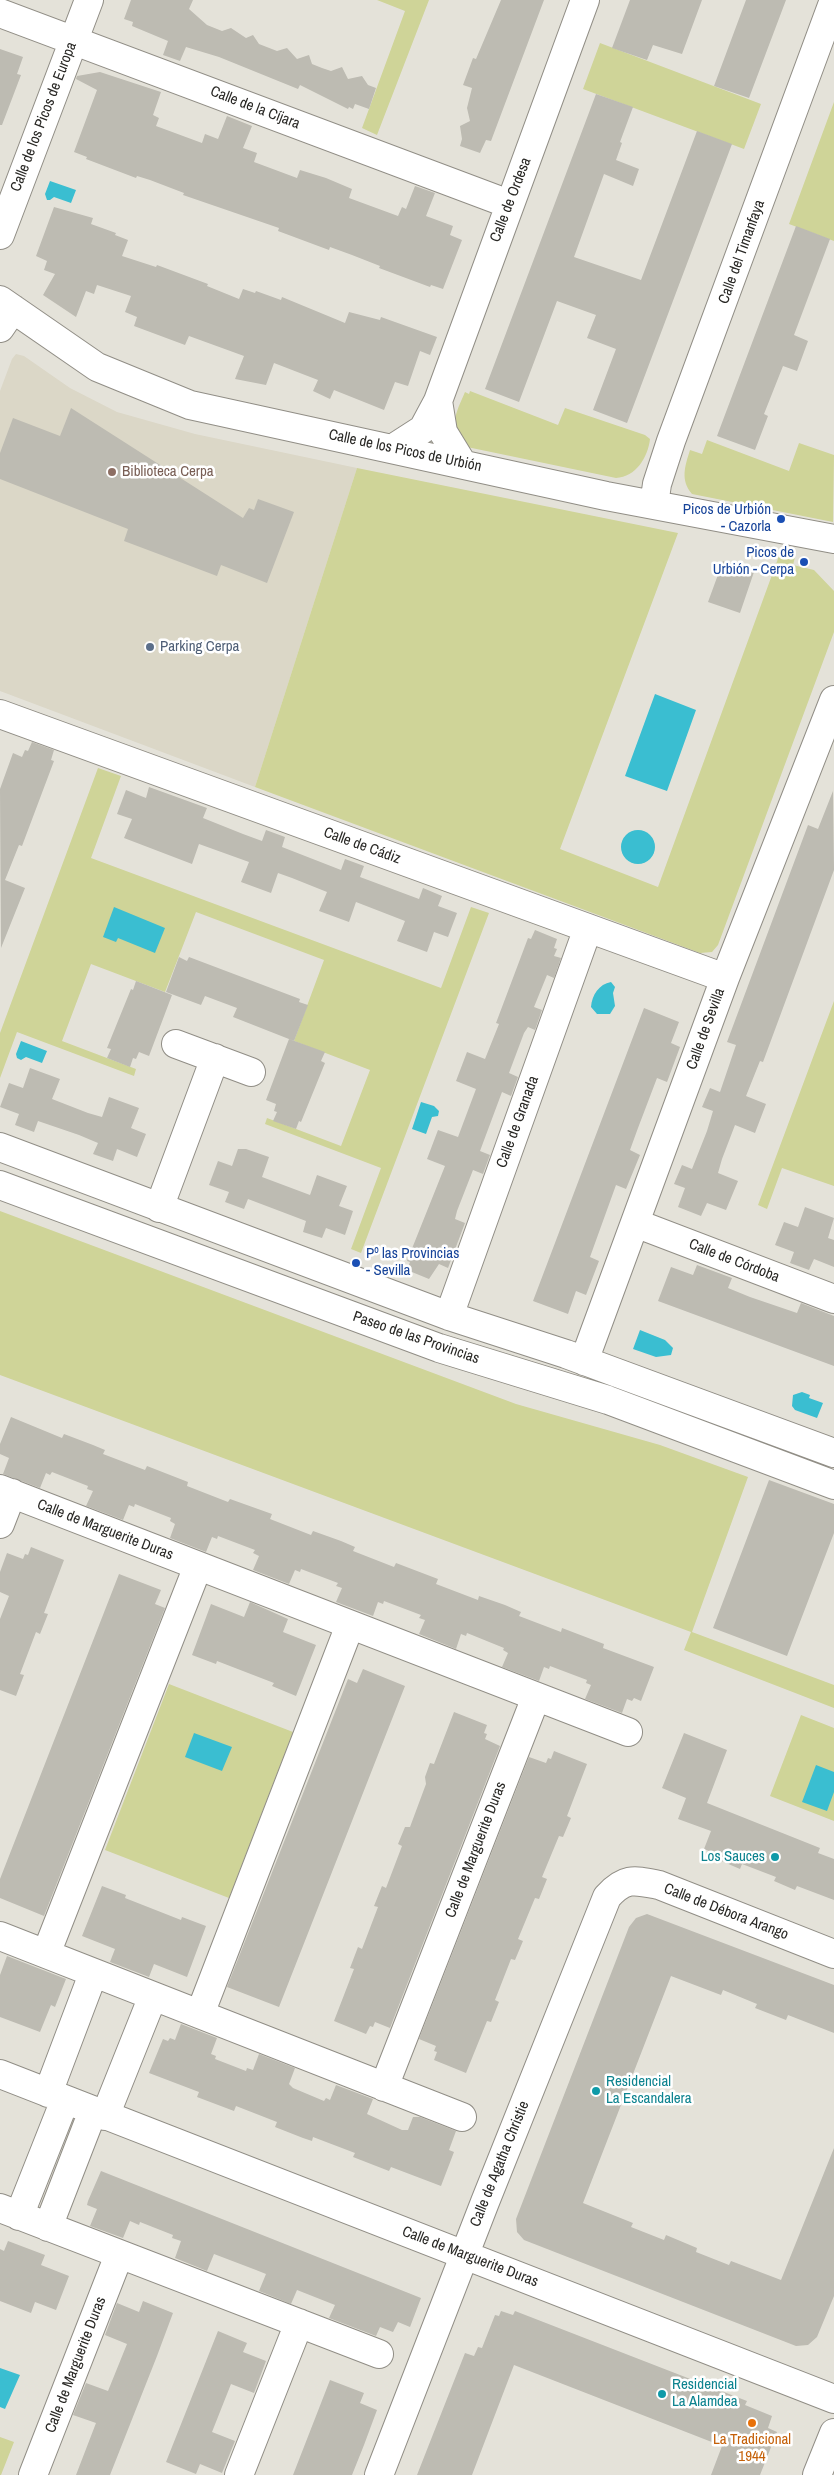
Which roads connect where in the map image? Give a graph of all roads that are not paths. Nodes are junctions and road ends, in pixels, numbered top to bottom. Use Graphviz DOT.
graph roads {
  1 [pos="88,0"];
  2 [pos="585,0"];
  3 [pos="834,0"];
  4 [pos="0,14"];
  5 [pos="73,41"];
  6 [pos="509,204"];
  7 [pos="0,235"];
  8 [pos="4,312"];
  9 [pos="438,401"];
  10 [pos="392,449"];
  11 [pos="462,463"];
  12 [pos="654,505"];
  13 [pos="834,539"];
  14 [pos="834,700"];
  15 [pos="2,723"];
  16 [pos="588,928"];
  17 [pos="725,978"];
  18 [pos="176,1044"];
  19 [pos="215,1058"];
  20 [pos="251,1072"];
  21 [pos="0,1147"];
  22 [pos="0,1185"];
  23 [pos="159,1208"];
  24 [pos="635,1223"];
  25 [pos="834,1299"];
  26 [pos="449,1316"];
  27 [pos="584,1361"];
  28 [pos="834,1453"];
  29 [pos="834,1485"];
  30 [pos="6,1491"];
  31 [pos="0,1524"];
  32 [pos="198,1566"];
  33 [pos="350,1625"];
  34 [pos="536,1697"];
  35 [pos="628,1732"];
  36 [pos="617,1885"];
  37 [pos="0,1936"];
  38 [pos="46,1954"];
  39 [pos="834,1954"];
  40 [pos="94,1974"];
  41 [pos="153,1996"];
  42 [pos="200,2014"];
  43 [pos="0,2074"];
  44 [pos="384,2087"];
  45 [pos="56,2096"];
  46 [pos="99,2113"];
  47 [pos="462,2117"];
  48 [pos="10,2212"];
  49 [pos="48,2227"];
  50 [pos="119,2255"];
  51 [pos="464,2256"];
  52 [pos="299,2323"];
  53 [pos="379,2354"];
  54 [pos="834,2398"];
  55 [pos="834,2433"];
  56 [pos="33,2475"];
  57 [pos="238,2475"];
  58 [pos="379,2475"];
  59 [pos="817,2475"];
  1 -- 5 [label="street, Calle de los Picos de Europa"];
  2 -- 6 [label="street, Calle de Ordesa"];
  3 -- 12 [label="street, Calle del Timanfaya"];
  4 -- 5 [label="street, Calle de la Cíjara"];
  5 -- 6 [label="street, Calle de la Cíjara"];
  5 -- 7 [label="street, Calle de los Picos de Europa"];
  6 -- 9 [label="street, Calle de Ordesa"];
  8 -- 10 [label="street, Calle de los Picos de Urbión"];
  9 -- 10 [label="street, Calle de Ordesa"];
  9 -- 11 [label="street, Calle de Ordesa"];
  10 -- 11 [label="street, Calle de los Picos de Urbión"];
  11 -- 12 [label="street, Calle de los Picos de Urbión"];
  12 -- 13 [label="street, Calle de los Picos de Urbión"];
  14 -- 17 [label="street, Calle de Sevilla"];
  15 -- 16 [label="street, Calle de Cádiz"];
  16 -- 17 [label="street, Calle de Cádiz"];
  16 -- 26 [label="street, Calle de Granada"];
  17 -- 24 [label="street, Calle de Sevilla"];
  18 -- 19 [label="street"];
  19 -- 20 [label="street"];
  19 -- 23 [label="street"];
  21 -- 23 [label="street, Paseo de las Provincias"];
  22 -- 29 [label="street, Paseo de las Provincias"];
  23 -- 26 [label="street, Paseo de las Provincias"];
  24 -- 25 [label="street, Calle de Córdoba"];
  24 -- 27 [label="street, Calle de Sevilla"];
  26 -- 27 [label="street, Paseo de las Provincias"];
  27 -- 28 [label="street, Paseo de las Provincias"];
  30 -- 31 [label="street, Calle de Marguerite Duras"];
  30 -- 32 [label="street, Calle de Marguerite Duras"];
  32 -- 33 [label="street, Calle de Marguerite Duras"];
  32 -- 38 [label="street"];
  33 -- 34 [label="street, Calle de Marguerite Duras"];
  33 -- 42 [label="street"];
  34 -- 35 [label="street, Calle de Marguerite Duras"];
  34 -- 44 [label="street, Calle de Marguerite Duras"];
  36 -- 39 [label="street, Calle de Débora Arango"];
  36 -- 51 [label="street, Calle de Agatha Christie"];
  37 -- 38 [label="street"];
  38 -- 40 [label="street"];
  40 -- 41 [label="street"];
  40 -- 45 [label="street"];
  41 -- 42 [label="street"];
  41 -- 46 [label="street"];
  42 -- 44 [label="street"];
  43 -- 45 [label="street, Calle de Marguerite Duras"];
  44 -- 47 [label="street"];
  45 -- 46 [label="street, Calle de Marguerite Duras"];
  45 -- 48 [label="street"];
  46 -- 49 [label="street"];
  46 -- 51 [label="street, Calle de Marguerite Duras"];
  48 -- 49 [label="street"];
  49 -- 50 [label="street"];
  50 -- 52 [label="street"];
  50 -- 56 [label="street, Calle de Marguerite Duras"];
  51 -- 54 [label="street, Calle de Marguerite Duras"];
  51 -- 58 [label="street, Calle de Agatha Christie"];
  52 -- 53 [label="street"];
  52 -- 57 [label="street"];
  55 -- 59 [label="street"];
}
